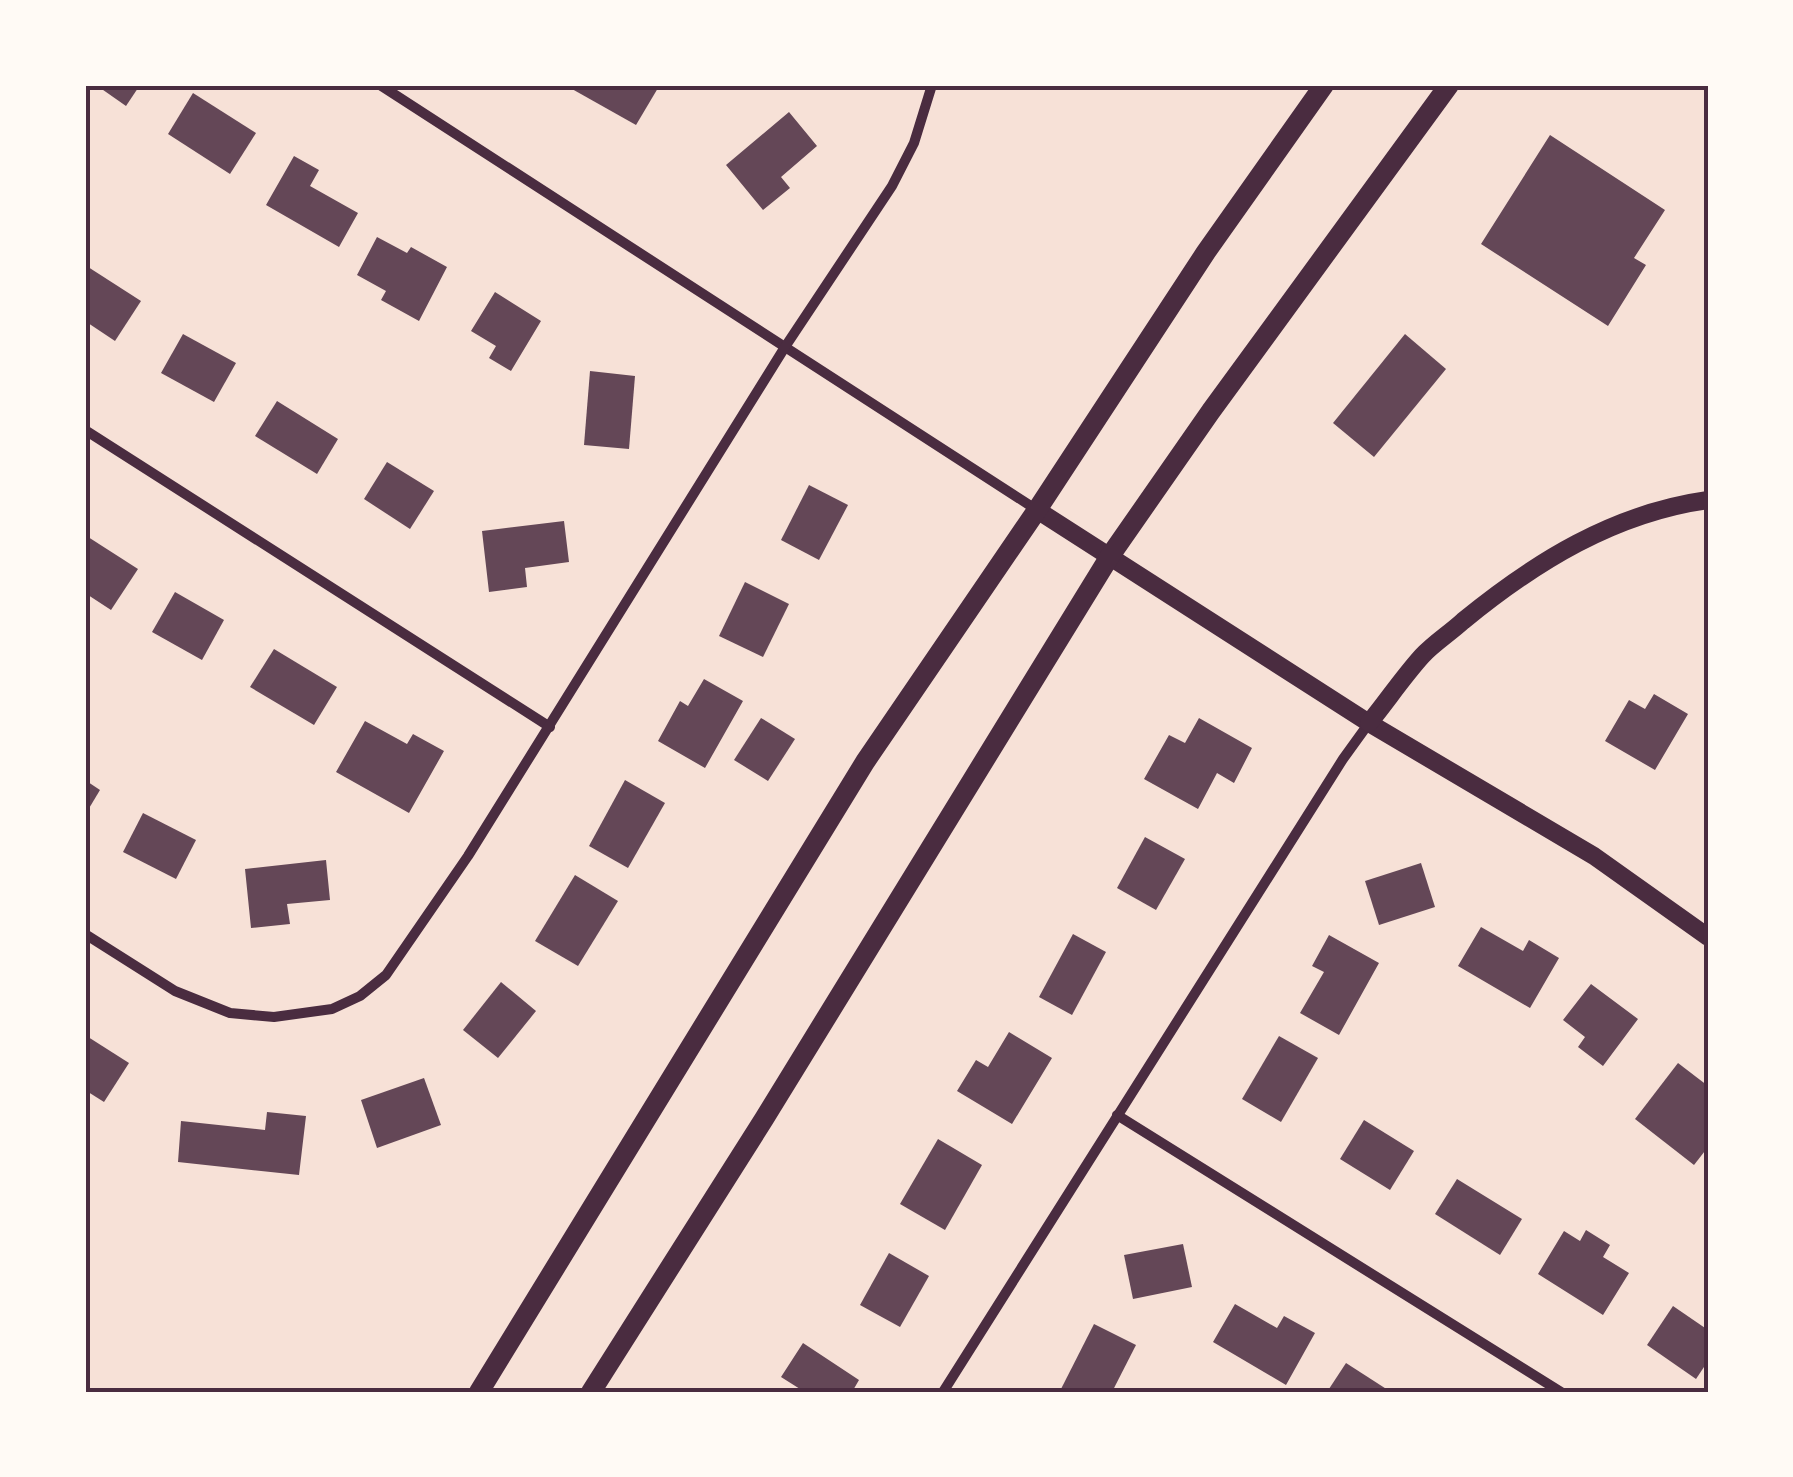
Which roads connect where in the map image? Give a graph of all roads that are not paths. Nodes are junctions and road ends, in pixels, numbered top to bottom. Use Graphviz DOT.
graph roads {
  1 [pos="380,85"];
  2 [pos="932,85"];
  3 [pos="1324,85"];
  4 [pos="1449,85"];
  5 [pos="784,347"];
  6 [pos="85,430"];
  7 [pos="1708,500"];
  8 [pos="1037,510"];
  9 [pos="1110,556"];
  10 [pos="1369,723"];
  11 [pos="550,727"];
  12 [pos="85,934"];
  13 [pos="1708,937"];
  14 [pos="1117,1115"];
  15 [pos="479,1392"];
  16 [pos="591,1392"];
  17 [pos="943,1392"];
  18 [pos="1562,1392"];
  1 -- 5 [label="street"];
  2 -- 5 [label="street"];
  3 -- 8 [label="main road"];
  4 -- 9 [label="main road"];
  5 -- 8 [label="street"];
  5 -- 11 [label="street"];
  6 -- 11 [label="street"];
  7 -- 10 [label="street"];
  8 -- 9 [label="street"];
  8 -- 15 [label="main road"];
  9 -- 10 [label="street"];
  9 -- 16 [label="main road"];
  10 -- 13 [label="street"];
  10 -- 14 [label="street"];
  11 -- 12 [label="street"];
  14 -- 17 [label="street"];
  14 -- 18 [label="street"];
}
